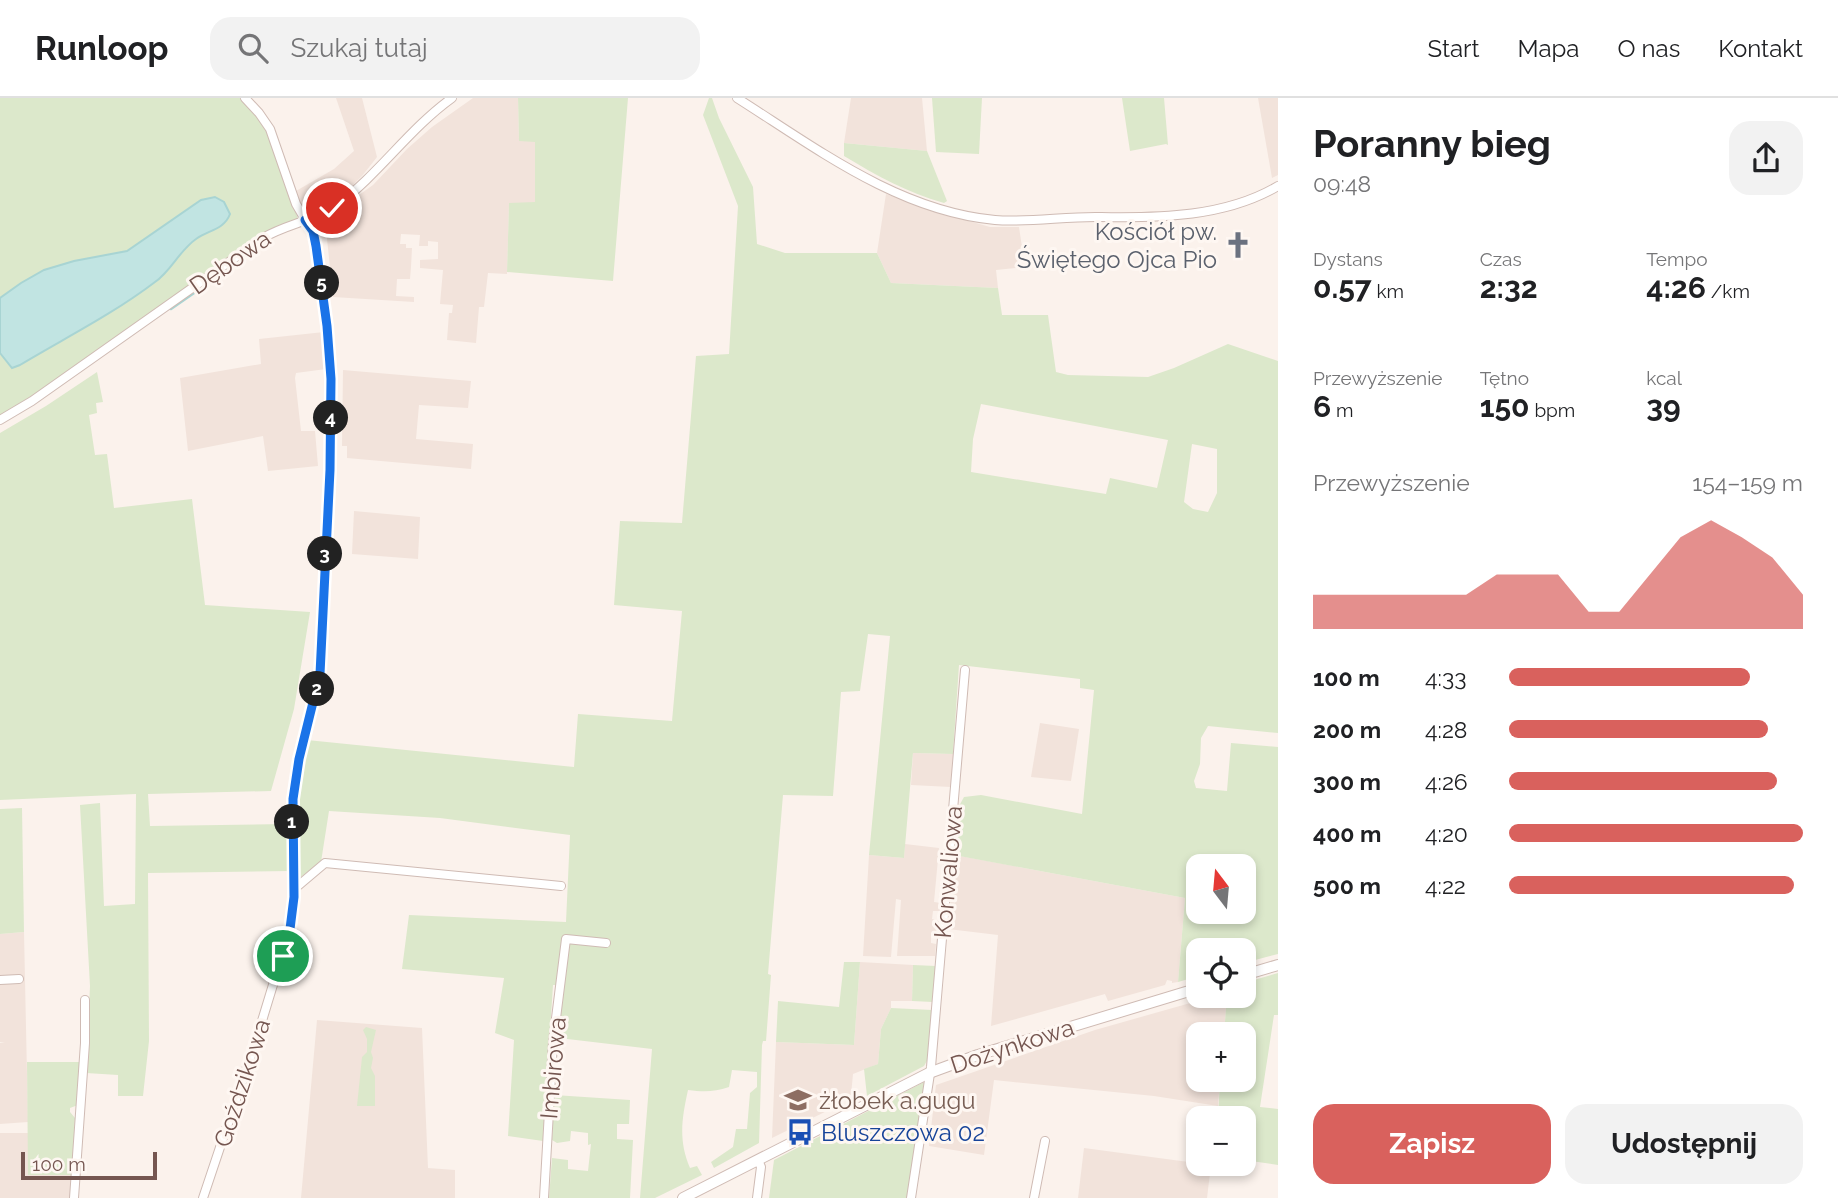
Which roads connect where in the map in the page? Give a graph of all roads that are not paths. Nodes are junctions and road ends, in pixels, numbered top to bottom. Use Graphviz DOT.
graph roads {
  1 [pos="245,98"];
  2 [pos="452,98"];
  3 [pos="737,98"];
  4 [pos="1278,186"];
  5 [pos="305,220"];
  6 [pos="0,420"];
  7 [pos="965,670"];
  8 [pos="561,886"];
  9 [pos="294,887"];
  10 [pos="606,943"];
  11 [pos="1278,965"];
  12 [pos="1256,971"];
  13 [pos="19,979"];
  14 [pos="0,980"];
  15 [pos="1186,992"];
  16 [pos="85,1000"];
  17 [pos="929,1073"];
  18 [pos="1045,1141"];
  19 [pos="758,1160"];
  20 [pos="74,1198"];
  21 [pos="203,1198"];
  22 [pos="544,1198"];
  23 [pos="683,1198"];
  24 [pos="757,1198"];
  25 [pos="911,1198"];
  26 [pos="1034,1198"];
  1 -- 5 [label="street, Goździkowa"];
  2 -- 5 [label="street, Dębowa"];
  3 -- 4 [label="street"];
  5 -- 6 [label="street, Dębowa"];
  5 -- 9 [label="street, Goździkowa"];
  7 -- 17 [label="street, Konwaliowa"];
  8 -- 9 [label="street"];
  9 -- 21 [label="street, Goździkowa"];
  10 -- 22 [label="street, Imbirowa"];
  11 -- 12 [label="street"];
  13 -- 14 [label="street"];
  15 -- 17 [label="street, Dożynkowa"];
  16 -- 20 [label="street"];
  17 -- 19 [label="street, Dożynkowa"];
  17 -- 25 [label="street, Konwaliowa"];
  18 -- 26 [label="street"];
  19 -- 23 [label="street, Dożynkowa"];
  19 -- 24 [label="street"];
}
